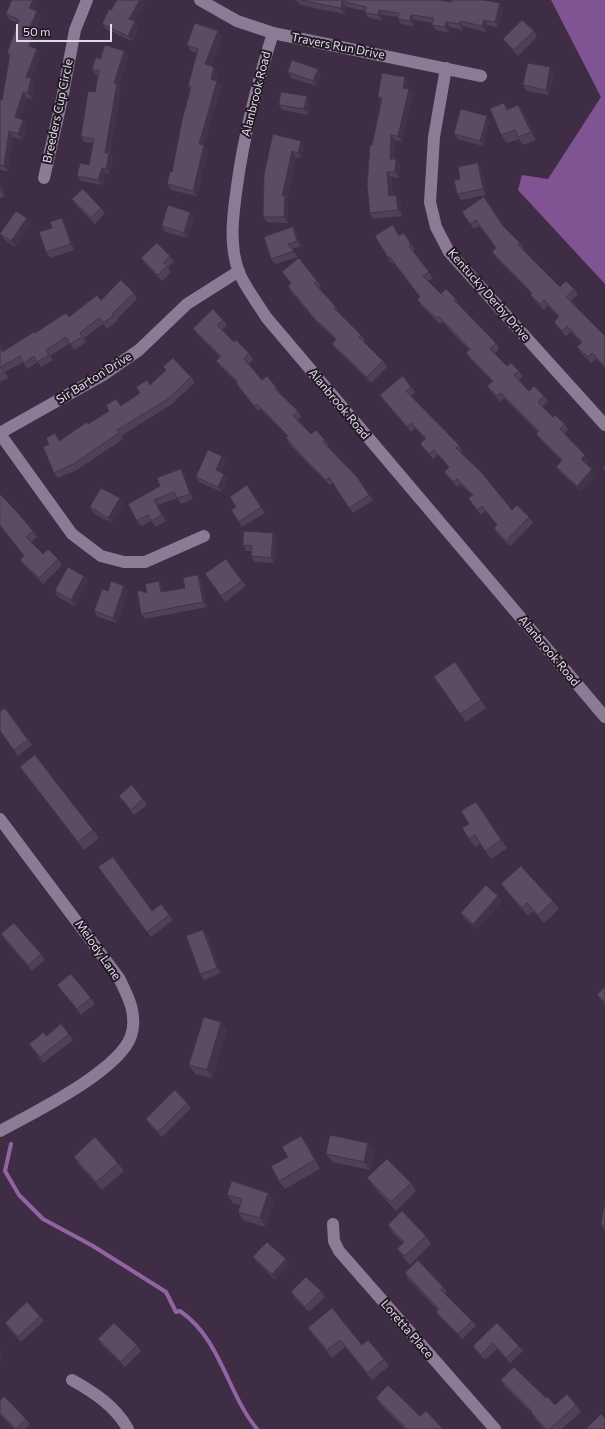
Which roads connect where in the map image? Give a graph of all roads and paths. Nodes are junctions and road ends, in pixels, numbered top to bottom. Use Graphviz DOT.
graph roads {
  1 [pos="87,0"];
  2 [pos="200,0"];
  3 [pos="273,33"];
  4 [pos="446,68"];
  5 [pos="481,76"];
  6 [pos="44,178"];
  7 [pos="238,271"];
  8 [pos="605,425"];
  9 [pos="0,433"];
  10 [pos="204,536"];
  11 [pos="605,717"];
  12 [pos="0,819"];
  13 [pos="0,1131"];
  14 [pos="333,1224"];
  15 [pos="72,1380"];
  16 [pos="128,1429"];
  17 [pos="495,1429"];
  1 -- 6 [label="street, Breeders Cup Circle"];
  2 -- 3 [label="street, Travers Run Drive"];
  3 -- 4 [label="street, Travers Run Drive"];
  3 -- 7 [label="street, Alanbrook Road"];
  4 -- 5 [label="street, Travers Run Drive"];
  4 -- 8 [label="street, Kentucky Derby Drive"];
  7 -- 9 [label="street, Sir Barton Drive"];
  7 -- 11 [label="street, Alanbrook Road"];
  9 -- 10 [label="street"];
  12 -- 13 [label="street, Melody Lane"];
  14 -- 17 [label="street, Loretta Place"];
  15 -- 16 [label="street"];
}
